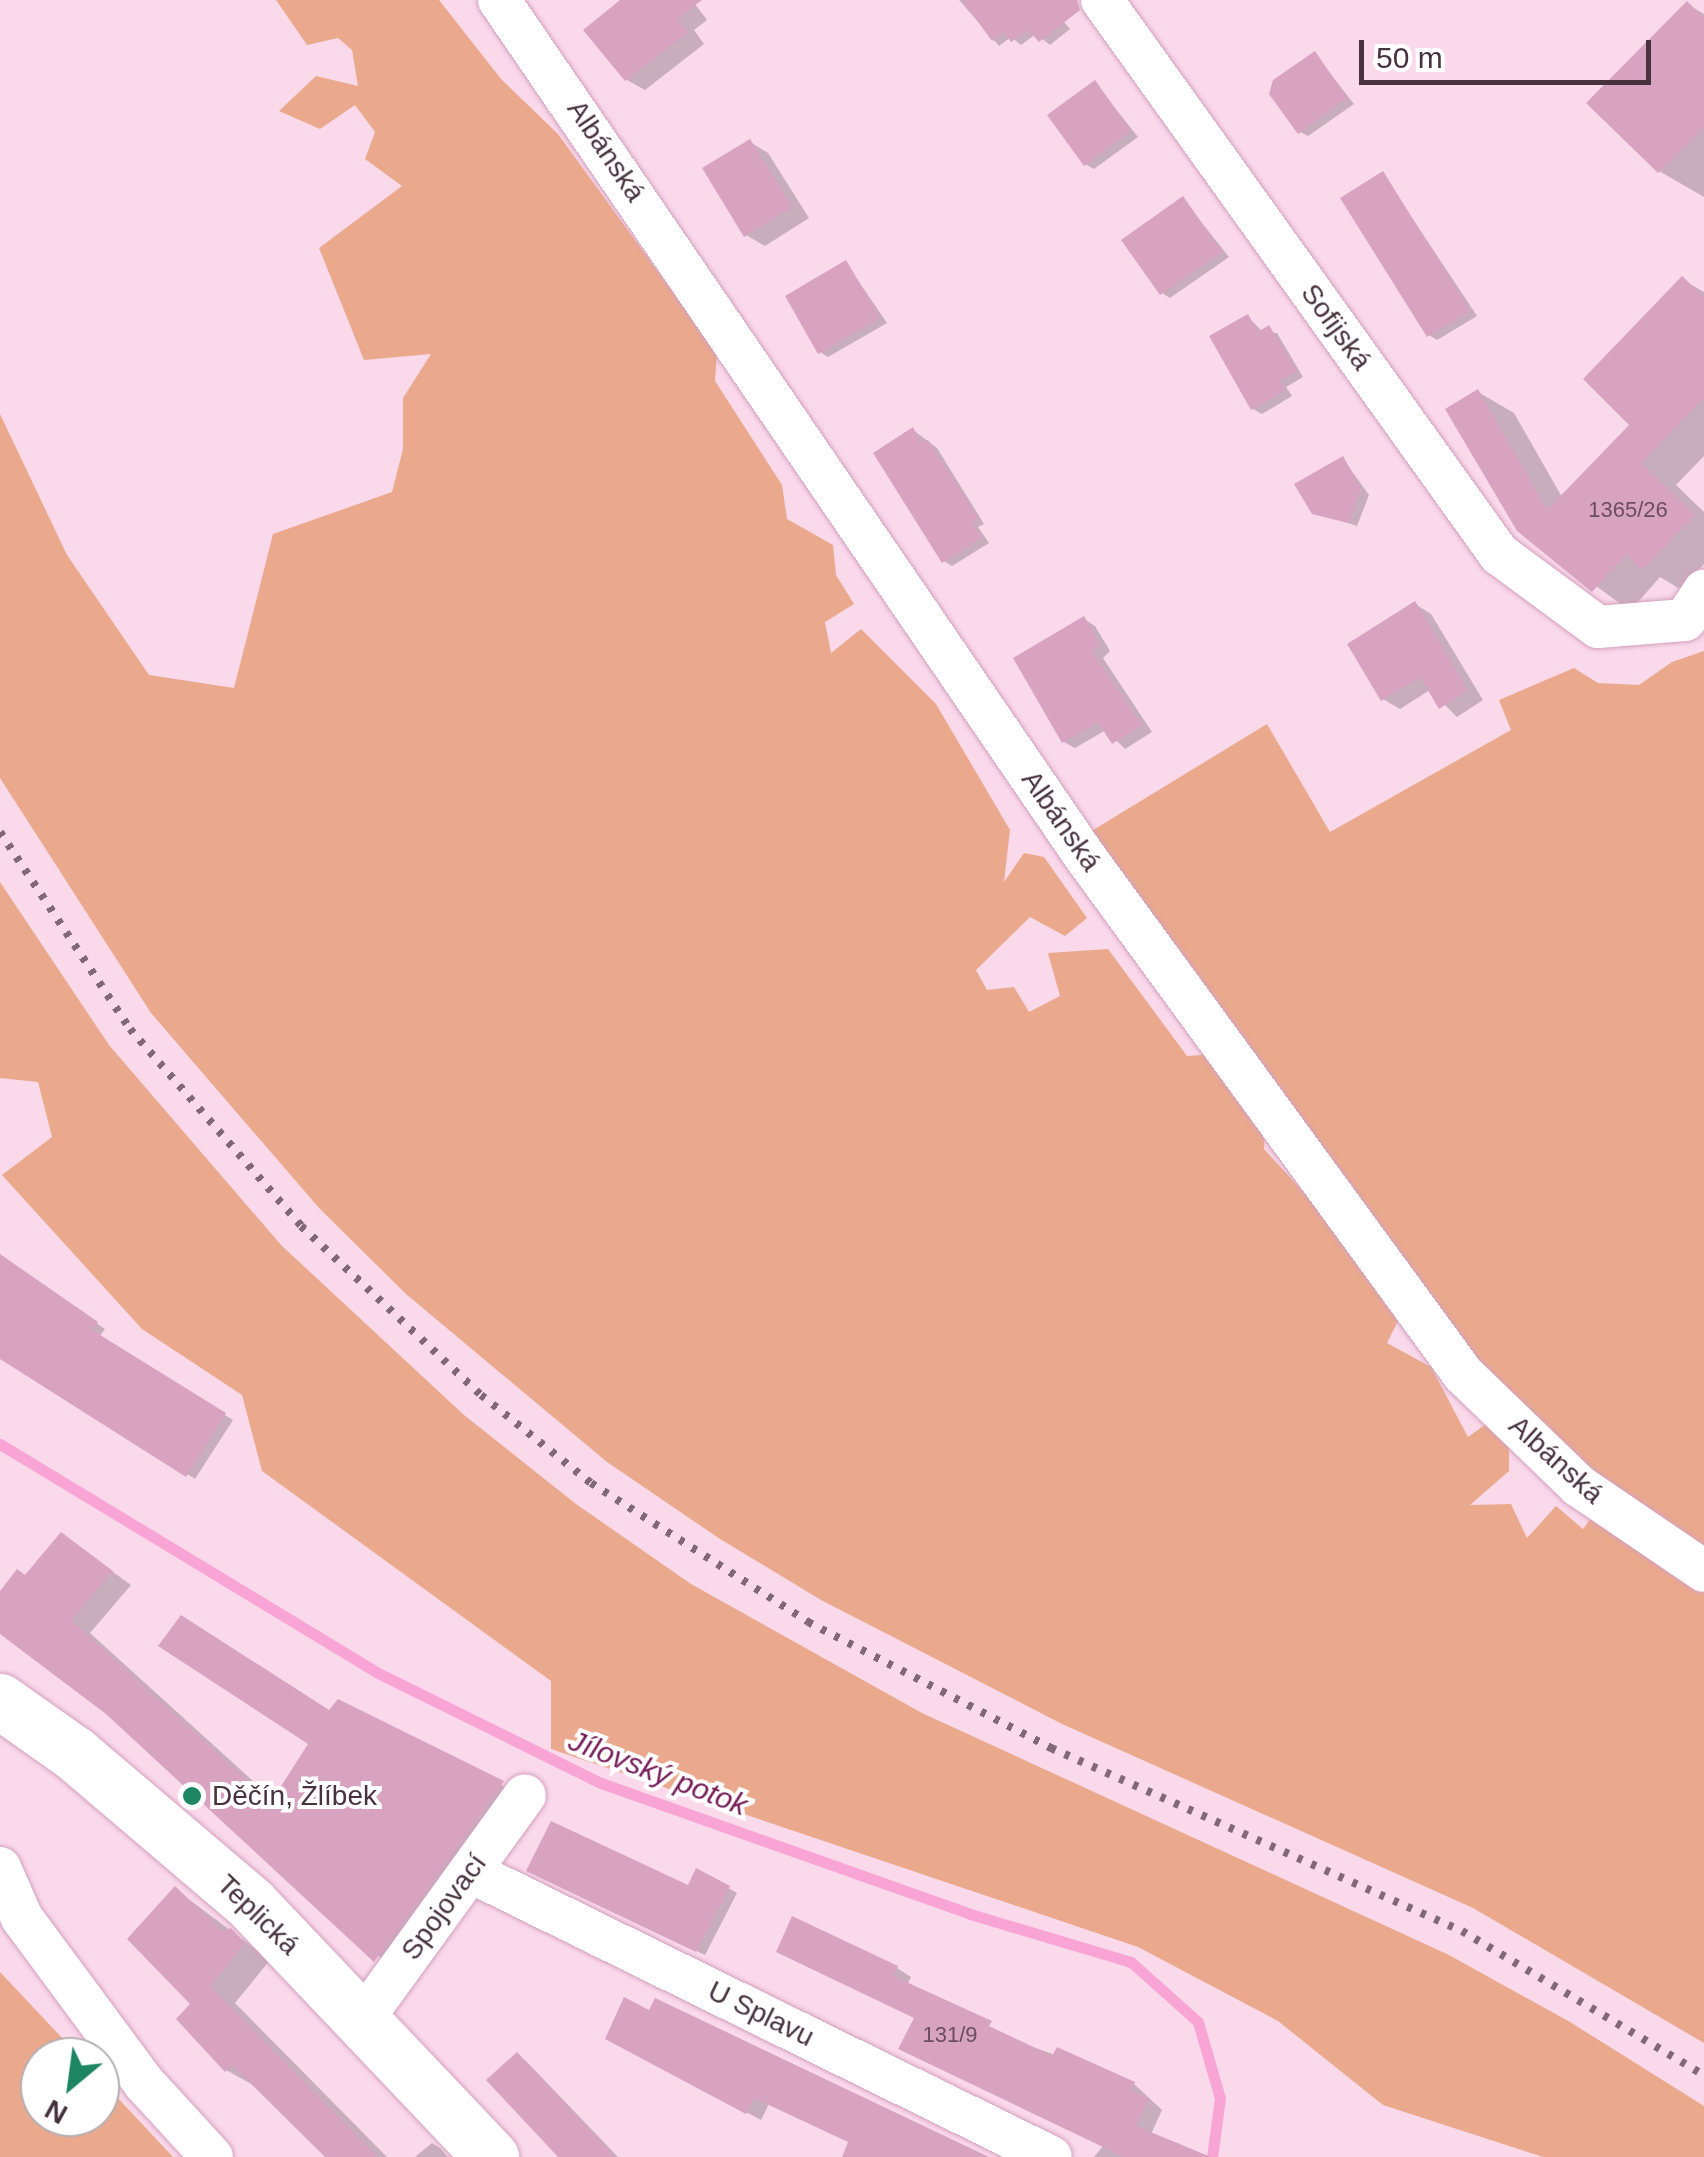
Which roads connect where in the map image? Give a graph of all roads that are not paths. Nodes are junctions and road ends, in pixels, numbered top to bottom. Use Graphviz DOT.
graph roads {
  1 [pos="499,0"];
  2 [pos="1102,0"];
  3 [pos="1704,592"];
  4 [pos="1704,1571"];
  5 [pos="0,1701"];
  6 [pos="525,1795"];
  7 [pos="0,1868"];
  8 [pos="471,1872"];
  9 [pos="363,2019"];
  10 [pos="212,2157"];
  11 [pos="491,2157"];
  12 [pos="1050,2157"];
  1 -- 4 [label="street, Albánská"];
  2 -- 3 [label="street, Sofijská"];
  5 -- 9 [label="main road, Teplická"];
  6 -- 8 [label="street, Spojovací"];
  7 -- 10 [label="street"];
  8 -- 9 [label="street, Spojovací"];
  8 -- 12 [label="street, U Splavu"];
  9 -- 11 [label="main road, Teplická"];
}
